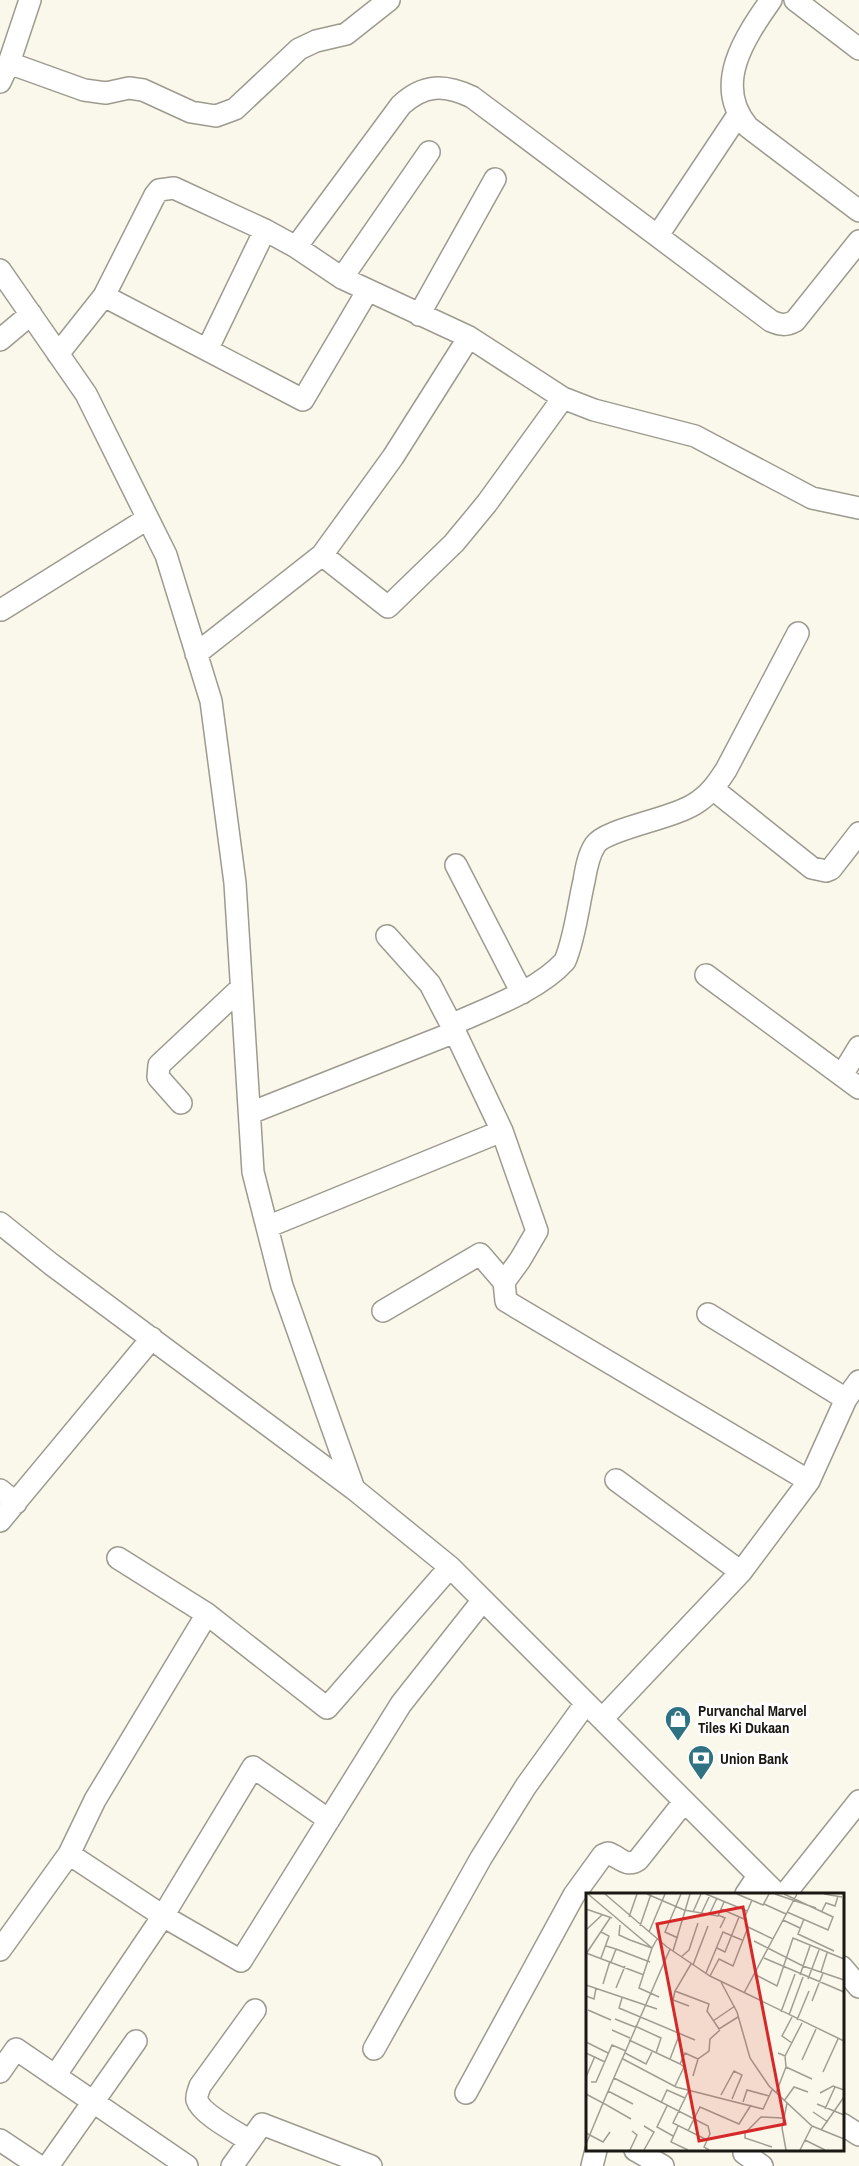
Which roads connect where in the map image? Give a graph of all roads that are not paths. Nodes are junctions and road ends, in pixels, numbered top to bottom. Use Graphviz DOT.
graph roads {
  1 [pos="30,0"];
  2 [pos="389,0"];
  3 [pos="771,0"];
  4 [pos="795,0"];
  5 [pos="859,49"];
  6 [pos="9,63"];
  7 [pos="0,82"];
  8 [pos="738,115"];
  9 [pos="429,152"];
  10 [pos="495,179"];
  11 [pos="859,211"];
  12 [pos="266,230"];
  13 [pos="658,235"];
  14 [pos="859,241"];
  15 [pos="296,247"];
  16 [pos="0,270"];
  17 [pos="342,278"];
  18 [pos="368,290"];
  19 [pos="104,296"];
  20 [pos="31,314"];
  21 [pos="419,315"];
  22 [pos="469,337"];
  23 [pos="0,340"];
  24 [pos="208,348"];
  25 [pos="58,354"];
  26 [pos="563,398"];
  27 [pos="859,508"];
  28 [pos="147,519"];
  29 [pos="322,555"];
  30 [pos="1,610"];
  31 [pos="798,633"];
  32 [pos="196,654"];
  33 [pos="713,789"];
  34 [pos="859,833"];
  35 [pos="456,865"];
  36 [pos="387,936"];
  37 [pos="706,975"];
  38 [pos="242,988"];
  39 [pos="522,993"];
  40 [pos="453,1029"];
  41 [pos="859,1047"];
  42 [pos="842,1075"];
  43 [pos="859,1088"];
  44 [pos="180,1103"];
  45 [pos="250,1113"];
  46 [pos="502,1131"];
  47 [pos="0,1223"];
  48 [pos="267,1227"];
  49 [pos="504,1282"];
  50 [pos="383,1311"];
  51 [pos="708,1314"];
  52 [pos="152,1338"];
  53 [pos="859,1381"];
  54 [pos="846,1399"];
  55 [pos="616,1480"];
  56 [pos="809,1481"];
  57 [pos="354,1489"];
  58 [pos="8,1496"];
  59 [pos="0,1521"];
  60 [pos="118,1558"];
  61 [pos="450,1568"];
  62 [pos="741,1572"];
  63 [pos="483,1600"];
  64 [pos="207,1614"];
  65 [pos="586,1703"];
  66 [pos="602,1719"];
  67 [pos="859,1801"];
  68 [pos="684,1802"];
  69 [pos="329,1820"];
  70 [pos="69,1854"];
  71 [pos="758,1876"];
  72 [pos="747,1893"];
  73 [pos="776,1893"];
  74 [pos="786,1893"];
  75 [pos="163,1916"];
  76 [pos="0,1950"];
  77 [pos="844,1968"];
  78 [pos="859,1987"];
  79 [pos="255,2010"];
  80 [pos="136,2041"];
  81 [pos="374,2049"];
  82 [pos="0,2072"];
  83 [pos="55,2076"];
  84 [pos="466,2093"];
  85 [pos="94,2102"];
  86 [pos="844,2125"];
  87 [pos="859,2135"];
  88 [pos="0,2140"];
  89 [pos="250,2140"];
  90 [pos="596,2151"];
  91 [pos="637,2151"];
  92 [pos="742,2156"];
  93 [pos="332,2159"];
  94 [pos="39,2166"];
  95 [pos="48,2166"];
  96 [pos="187,2166"];
  97 [pos="232,2166"];
  98 [pos="371,2166"];
  99 [pos="592,2166"];
  100 [pos="663,2166"];
  101 [pos="762,2166"];
  1 -- 6 [label="street"];
  2 -- 6 [label="street"];
  3 -- 8 [label="street"];
  4 -- 5 [label="street"];
  6 -- 7 [label="street"];
  8 -- 11 [label="street"];
  8 -- 13 [label="street"];
  9 -- 17 [label="street"];
  10 -- 21 [label="street"];
  12 -- 15 [label="street"];
  12 -- 19 [label="street"];
  12 -- 24 [label="street"];
  13 -- 14 [label="street"];
  13 -- 15 [label="street"];
  15 -- 17 [label="street"];
  16 -- 20 [label="street"];
  17 -- 18 [label="street"];
  18 -- 21 [label="street"];
  18 -- 24 [label="street"];
  19 -- 24 [label="street"];
  19 -- 25 [label="street"];
  20 -- 23 [label="street"];
  20 -- 25 [label="street"];
  21 -- 22 [label="street"];
  22 -- 26 [label="street"];
  22 -- 29 [label="street"];
  25 -- 28 [label="street"];
  26 -- 27 [label="street"];
  26 -- 29 [label="street"];
  28 -- 30 [label="street"];
  28 -- 32 [label="street"];
  29 -- 32 [label="street"];
  31 -- 33 [label="street"];
  32 -- 38 [label="street"];
  33 -- 34 [label="street"];
  33 -- 39 [label="street"];
  35 -- 39 [label="street"];
  36 -- 40 [label="street"];
  37 -- 42 [label="street"];
  38 -- 44 [label="street"];
  38 -- 45 [label="street"];
  39 -- 40 [label="street"];
  40 -- 45 [label="street"];
  40 -- 46 [label="street"];
  41 -- 42 [label="street"];
  42 -- 43 [label="street"];
  45 -- 48 [label="street"];
  46 -- 48 [label="street"];
  46 -- 49 [label="street"];
  47 -- 52 [label="street"];
  48 -- 57 [label="street"];
  49 -- 50 [label="street"];
  49 -- 56 [label="street"];
  51 -- 54 [label="street"];
  52 -- 57 [label="street"];
  52 -- 58 [label="street"];
  53 -- 54 [label="street"];
  54 -- 56 [label="street"];
  55 -- 62 [label="street"];
  56 -- 62 [label="street"];
  57 -- 61 [label="street"];
  58 -- 59 [label="street"];
  60 -- 64 [label="street"];
  61 -- 63 [label="street"];
  61 -- 64 [label="street"];
  62 -- 66 [label="street"];
  63 -- 65 [label="street"];
  63 -- 69 [label="street"];
  64 -- 70 [label="street"];
  65 -- 66 [label="street"];
  65 -- 81 [label="street"];
  66 -- 68 [label="street"];
  67 -- 74 [label="street"];
  68 -- 71 [label="street"];
  68 -- 84 [label="street"];
  69 -- 75 [label="street"];
  69 -- 75 [label="street"];
  70 -- 75 [label="street"];
  70 -- 76 [label="street"];
  71 -- 72 [label="street"];
  71 -- 73 [label="street"];
  75 -- 83 [label="street"];
  77 -- 78 [label="street"];
  79 -- 89 [label="street"];
  80 -- 85 [label="street"];
  82 -- 83 [label="street"];
  83 -- 85 [label="street"];
  85 -- 95 [label="street"];
  85 -- 96 [label="street"];
  86 -- 87 [label="street"];
  88 -- 94 [label="street"];
  89 -- 93 [label="street"];
  89 -- 97 [label="street"];
  90 -- 99 [label="street"];
  91 -- 100 [label="street"];
  92 -- 101 [label="street"];
  93 -- 98 [label="street"];
}
